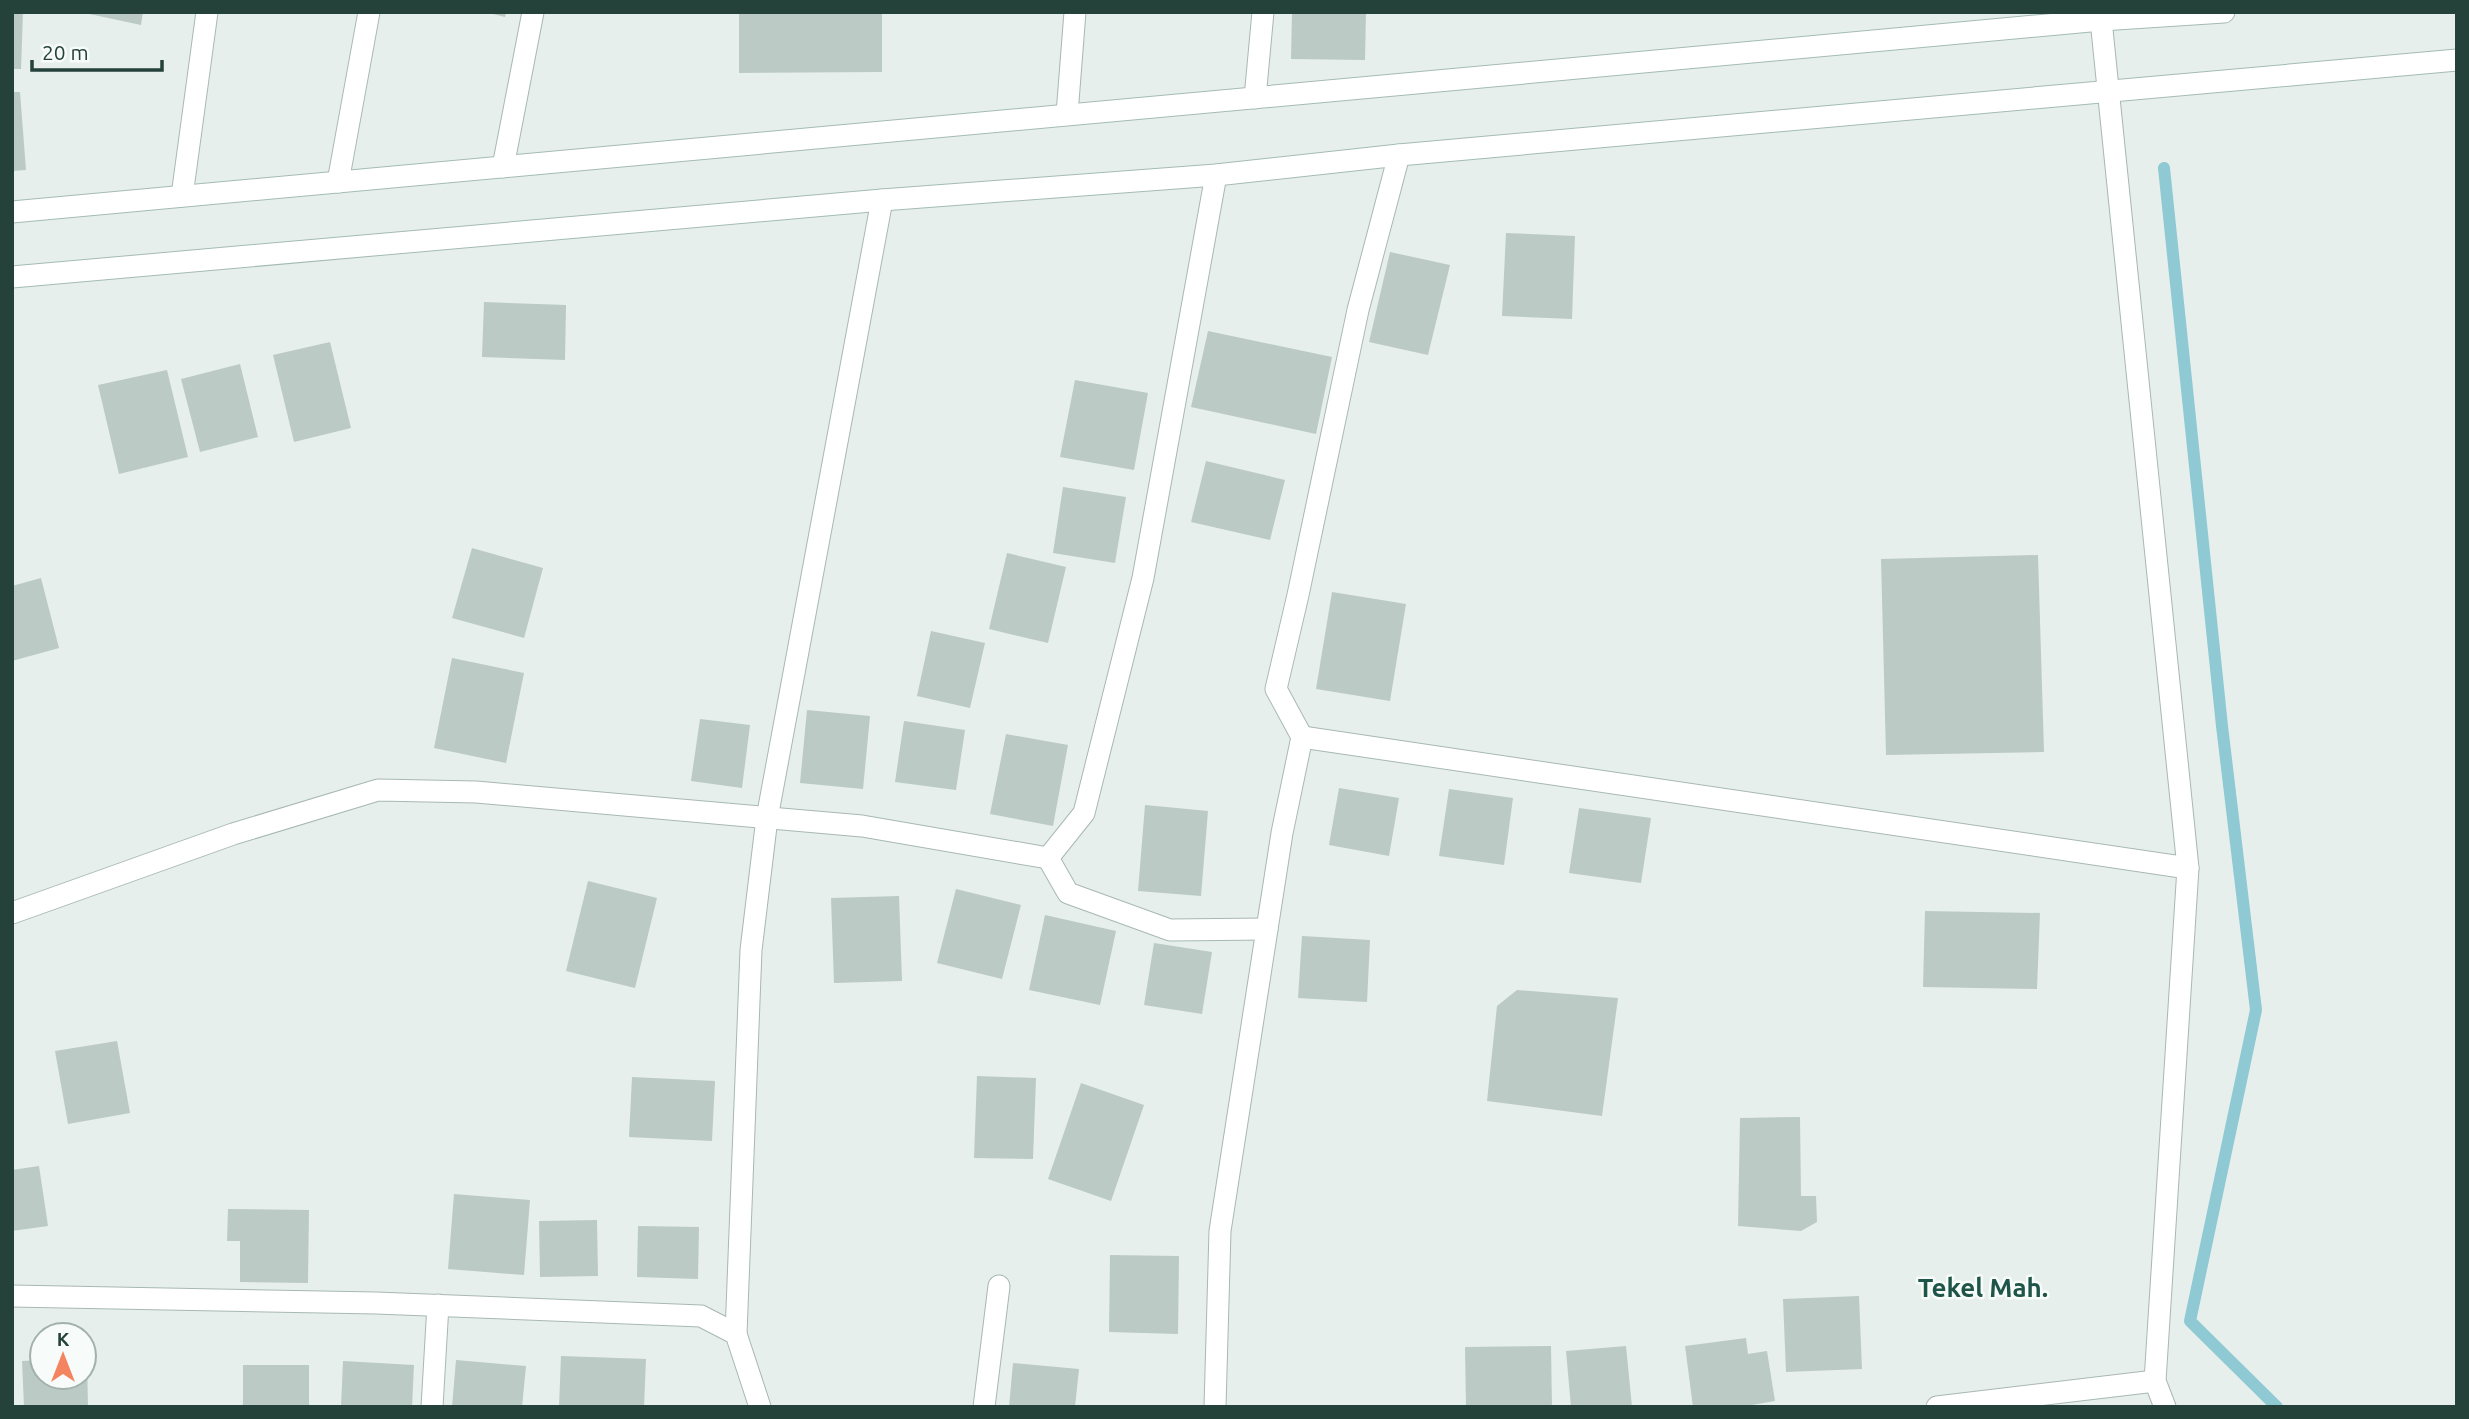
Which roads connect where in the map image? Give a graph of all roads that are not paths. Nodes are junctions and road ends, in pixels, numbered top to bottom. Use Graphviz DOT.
graph roads {
  1 [pos="206,12"];
  2 [pos="369,12"];
  3 [pos="533,12"];
  4 [pos="1075,12"];
  5 [pos="1263,12"];
  6 [pos="2224,12"];
  7 [pos="2101,20"];
  8 [pos="2457,60"];
  9 [pos="2106,92"];
  10 [pos="1255,98"];
  11 [pos="1067,114"];
  12 [pos="1399,155"];
  13 [pos="503,167"];
  14 [pos="1216,174"];
  15 [pos="338,182"];
  16 [pos="182,196"];
  17 [pos="882,200"];
  18 [pos="12,212"];
  19 [pos="12,278"];
  20 [pos="1301,737"];
  21 [pos="767,818"];
  22 [pos="1048,858"];
  23 [pos="2189,868"];
  24 [pos="12,913"];
  25 [pos="1267,929"];
  26 [pos="999,1286"];
  27 [pos="12,1296"];
  28 [pos="438,1305"];
  29 [pos="736,1334"];
  30 [pos="2155,1381"];
  31 [pos="432,1407"];
  32 [pos="760,1407"];
  33 [pos="984,1407"];
  34 [pos="1216,1407"];
  35 [pos="1937,1407"];
  36 [pos="2165,1407"];
  1 -- 16 [label="street"];
  2 -- 15 [label="street"];
  3 -- 13 [label="street"];
  4 -- 11 [label="street"];
  5 -- 10 [label="street"];
  6 -- 7 [label="street"];
  7 -- 9 [label="street"];
  7 -- 10 [label="street"];
  8 -- 9 [label="street"];
  9 -- 12 [label="street"];
  9 -- 23 [label="street"];
  10 -- 11 [label="street"];
  11 -- 13 [label="street"];
  12 -- 14 [label="street"];
  12 -- 20 [label="street"];
  13 -- 15 [label="street"];
  14 -- 17 [label="street"];
  14 -- 22 [label="street"];
  15 -- 16 [label="street"];
  16 -- 18 [label="street"];
  17 -- 19 [label="street"];
  17 -- 21 [label="street"];
  20 -- 23 [label="street"];
  20 -- 25 [label="street"];
  21 -- 22 [label="street"];
  21 -- 24 [label="street"];
  21 -- 29 [label="street"];
  22 -- 25 [label="street"];
  23 -- 30 [label="street"];
  25 -- 34 [label="street"];
  26 -- 33 [label="street"];
  27 -- 28 [label="street"];
  28 -- 29 [label="street"];
  28 -- 31 [label="street"];
  29 -- 32 [label="street"];
  30 -- 35 [label="street"];
  30 -- 36 [label="street"];
}
